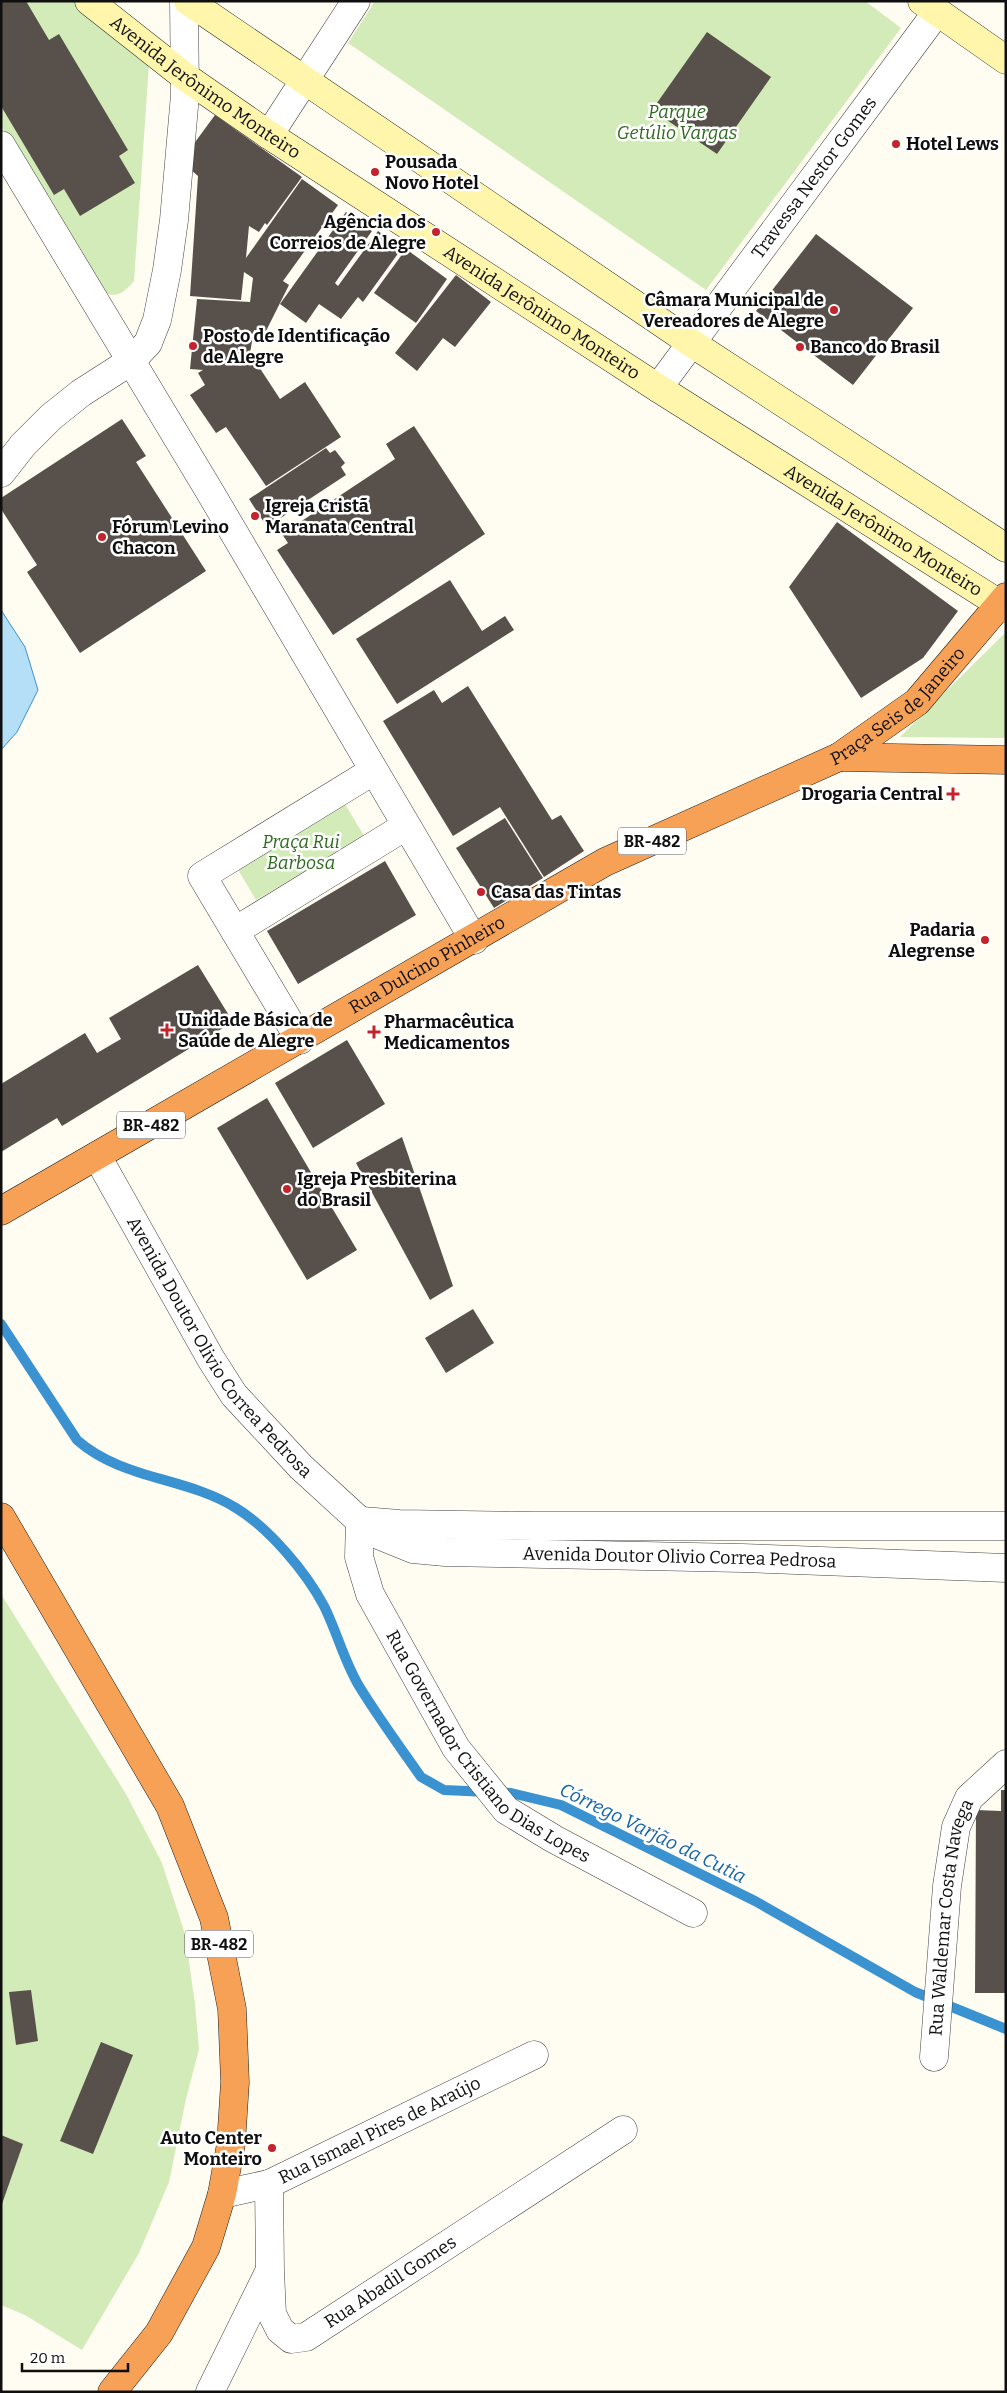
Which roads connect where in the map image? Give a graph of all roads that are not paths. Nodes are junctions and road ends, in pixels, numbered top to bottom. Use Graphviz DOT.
graph roads {
  1 [pos="89,1"];
  2 [pos="184,1"];
  3 [pos="188,1"];
  4 [pos="356,1"];
  5 [pos="929,7"];
  6 [pos="1006,60"];
  7 [pos="184,76"];
  8 [pos="305,82"];
  9 [pos="269,135"];
  10 [pos="1,145"];
  11 [pos="690,342"];
  12 [pos="130,361"];
  13 [pos="658,388"];
  14 [pos="1,473"];
  15 [pos="1006,548"];
  16 [pos="1004,603"];
  17 [pos="839,757"];
  18 [pos="1006,760"];
  19 [pos="373,771"];
  20 [pos="406,826"];
  21 [pos="235,931"];
  22 [pos="474,940"];
  23 [pos="300,1040"];
  24 [pos="97,1156"];
  25 [pos="1,1211"];
  26 [pos="1,1517"];
  27 [pos="360,1521"];
  28 [pos="1006,1526"];
  29 [pos="1006,1568"];
  30 [pos="1006,1764"];
  31 [pos="693,1913"];
  32 [pos="534,2056"];
  33 [pos="934,2057"];
  34 [pos="623,2130"];
  35 [pos="270,2184"];
  36 [pos="222,2194"];
  37 [pos="270,2271"];
  38 [pos="112,2392"];
  39 [pos="210,2392"];
  1 -- 7 [label="main road, Avenida Jerônimo Monteiro"];
  2 -- 7 [label="street"];
  3 -- 8 [label="main road"];
  4 -- 8 [label="street"];
  5 -- 6 [label="main road"];
  5 -- 11 [label="street, Travessa Nestor Gomes"];
  7 -- 9 [label="main road, Avenida Jerônimo Monteiro"];
  7 -- 12 [label="street"];
  8 -- 9 [label="street"];
  8 -- 11 [label="main road"];
  9 -- 13 [label="main road, Avenida Jerônimo Monteiro"];
  10 -- 12 [label="street"];
  11 -- 13 [label="street, Travessa Nestor Gomes"];
  11 -- 15 [label="main road"];
  12 -- 14 [label="street"];
  12 -- 19 [label="street"];
  13 -- 16 [label="main road, Avenida Jerônimo Monteiro"];
  16 -- 17 [label="highway, Praça Seis de Janeiro / BR-482"];
  17 -- 18 [label="highway, Praça Seis de Janeiro / BR-482"];
  17 -- 22 [label="highway, Rua Dulcino Pinheiro / BR-482"];
  19 -- 20 [label="street"];
  19 -- 21 [label="street"];
  20 -- 21 [label="street"];
  20 -- 22 [label="street"];
  21 -- 23 [label="street"];
  22 -- 23 [label="highway, Rua Dulcino Pinheiro / BR-482"];
  23 -- 24 [label="highway, Rua Dulcino Pinheiro / BR-482"];
  24 -- 25 [label="highway, Rua Dulcino Pinheiro / BR-482"];
  24 -- 27 [label="street, Avenida Doutor Olivio Correa Pedrosa"];
  26 -- 36 [label="highway, BR-482"];
  27 -- 28 [label="street, Avenida Doutor Olivio Correa Pedrosa"];
  27 -- 29 [label="street, Avenida Doutor Olivio Correa Pedrosa"];
  27 -- 31 [label="street, Rua Governador Cristiano Dias Lopes"];
  30 -- 33 [label="street, Rua Waldemar Costa Navega"];
  32 -- 35 [label="street, Rua Ismael Pires de Araújo"];
  34 -- 37 [label="street, Rua Abadil Gomes"];
  35 -- 36 [label="street, Rua Ismael Pires de Araújo"];
  35 -- 37 [label="street, Rua Abadil Gomes"];
  36 -- 38 [label="highway, BR-482"];
  37 -- 39 [label="street"];
}
